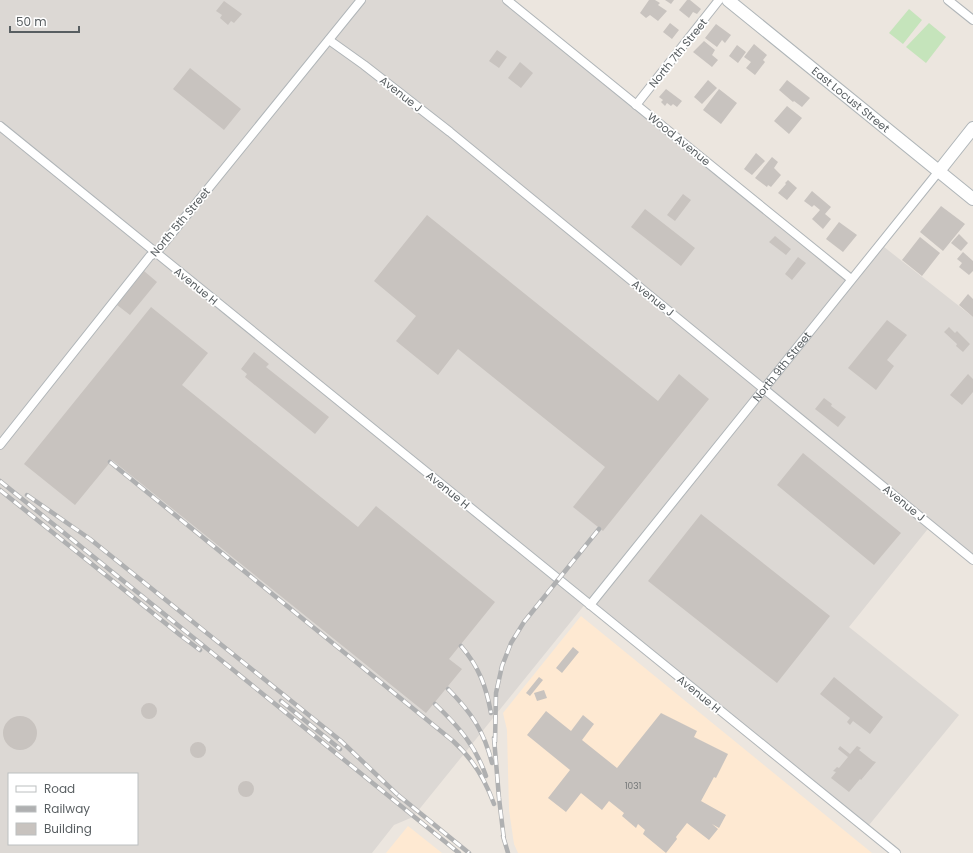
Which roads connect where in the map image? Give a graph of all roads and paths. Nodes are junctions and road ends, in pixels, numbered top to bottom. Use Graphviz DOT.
graph roads {
  1 [pos="361,0"];
  2 [pos="507,0"];
  3 [pos="719,0"];
  4 [pos="728,0"];
  5 [pos="948,0"];
  6 [pos="973,20"];
  7 [pos="329,40"];
  8 [pos="636,105"];
  9 [pos="0,126"];
  10 [pos="973,128"];
  11 [pos="939,171"];
  12 [pos="973,199"];
  13 [pos="156,253"];
  14 [pos="851,279"];
  15 [pos="763,389"];
  16 [pos="0,445"];
  17 [pos="973,560"];
  18 [pos="590,605"];
  19 [pos="896,853"];
  1 -- 7 [label="street, North 5th Street"];
  2 -- 8 [label="street, Wood Avenue"];
  3 -- 8 [label="street, North 7th Street"];
  4 -- 11 [label="main road, East Locust Street"];
  5 -- 6 [label="street"];
  7 -- 13 [label="street, North 5th Street"];
  7 -- 15 [label="street, Avenue J"];
  8 -- 14 [label="street, Wood Avenue"];
  9 -- 13 [label="street, Avenue H"];
  10 -- 11 [label="main road, North 9th Street"];
  11 -- 12 [label="main road, East Locust Street"];
  11 -- 14 [label="street, North 9th Street"];
  13 -- 16 [label="street, North 5th Street"];
  13 -- 18 [label="street, Avenue H"];
  14 -- 15 [label="street, North 9th Street"];
  15 -- 17 [label="street, Avenue J"];
  15 -- 18 [label="street, North 9th Street"];
  18 -- 19 [label="street, Avenue H"];
}
